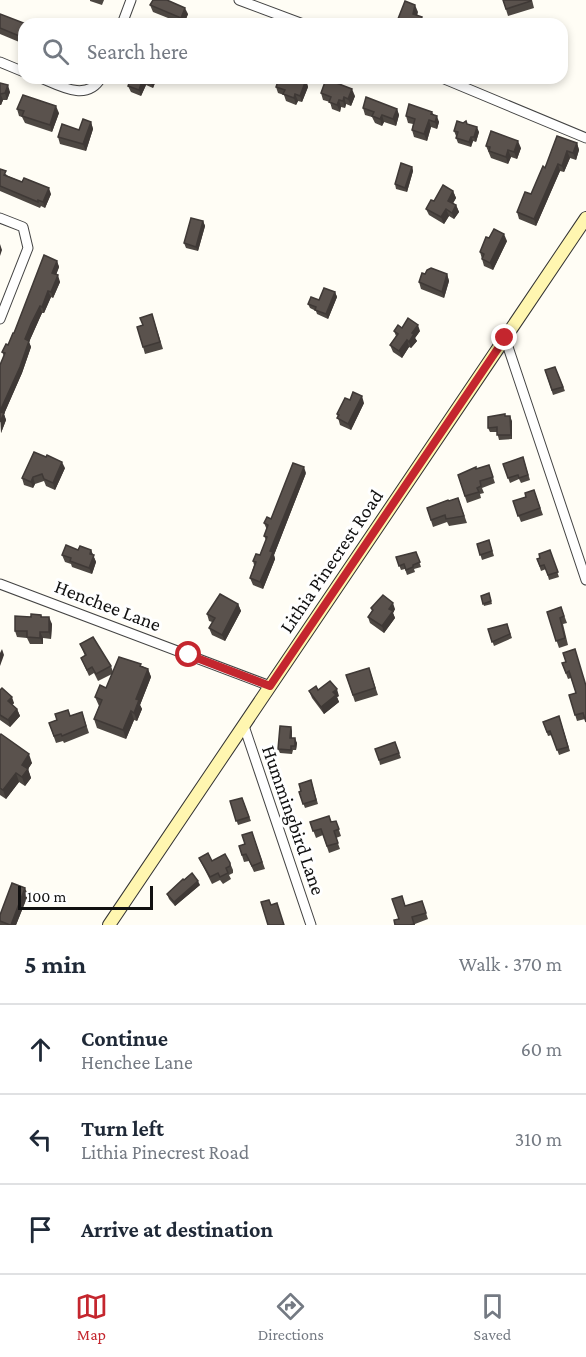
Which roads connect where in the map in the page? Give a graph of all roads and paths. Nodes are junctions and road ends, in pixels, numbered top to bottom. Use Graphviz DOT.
graph roads {
  1 [pos="131,0"];
  2 [pos="239,0"];
  3 [pos="124,18"];
  4 [pos="287,18"];
  5 [pos="0,62"];
  6 [pos="18,70"];
  7 [pos="58,84"];
  8 [pos="96,84"];
  9 [pos="456,84"];
  10 [pos="586,138"];
  11 [pos="0,218"];
  12 [pos="586,218"];
  13 [pos="0,319"];
  14 [pos="505,338"];
  15 [pos="586,580"];
  16 [pos="0,584"];
  17 [pos="270,686"];
  18 [pos="244,726"];
  19 [pos="108,925"];
  20 [pos="311,925"];
  1 -- 3 [label="street"];
  2 -- 4 [label="street"];
  5 -- 6 [label="street"];
  7 -- 8 [label="street"];
  9 -- 10 [label="street"];
  11 -- 13 [label="street"];
  12 -- 14 [label="main road, Lithia Pinecrest Road"];
  14 -- 15 [label="street"];
  14 -- 17 [label="main road, Lithia Pinecrest Road"];
  16 -- 17 [label="street, Henchee Lane"];
  17 -- 18 [label="main road, Lithia Pinecrest Road"];
  18 -- 19 [label="main road, Lithia Pinecrest Road"];
  18 -- 20 [label="street, Hummingbird Lane"];
}
